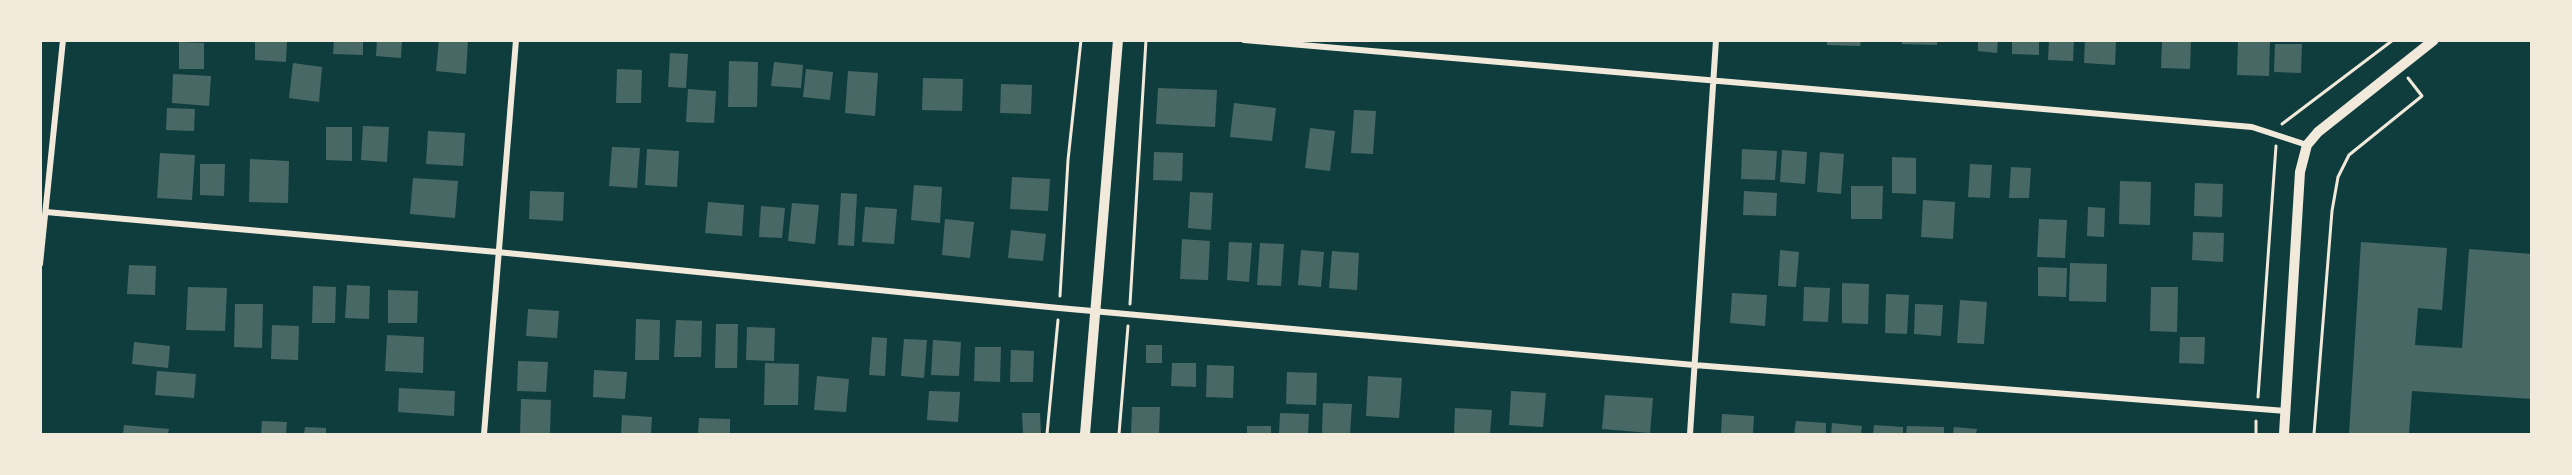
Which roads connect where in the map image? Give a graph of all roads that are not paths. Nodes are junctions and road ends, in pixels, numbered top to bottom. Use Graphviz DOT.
graph roads {
  1 [pos="63,40"];
  2 [pos="516,40"];
  3 [pos="1118,40"];
  4 [pos="1244,40"];
  5 [pos="1716,40"];
  6 [pos="2434,40"];
  7 [pos="1712,80"];
  8 [pos="2307,145"];
  9 [pos="45,212"];
  10 [pos="497,252"];
  11 [pos="40,264"];
  12 [pos="1096,310"];
  13 [pos="1694,365"];
  14 [pos="2286,411"];
  15 [pos="484,435"];
  16 [pos="1086,435"];
  17 [pos="1690,435"];
  18 [pos="2284,435"];
  1 -- 9 [label="street"];
  2 -- 10 [label="street"];
  3 -- 12 [label="street"];
  4 -- 7 [label="street"];
  5 -- 7 [label="street"];
  6 -- 8 [label="street"];
  7 -- 8 [label="street"];
  7 -- 13 [label="street"];
  8 -- 14 [label="street"];
  9 -- 10 [label="street"];
  9 -- 11 [label="street"];
  10 -- 12 [label="street"];
  10 -- 15 [label="street"];
  12 -- 13 [label="street"];
  12 -- 16 [label="street"];
  13 -- 14 [label="street"];
  13 -- 17 [label="street"];
  14 -- 18 [label="street"];
}
